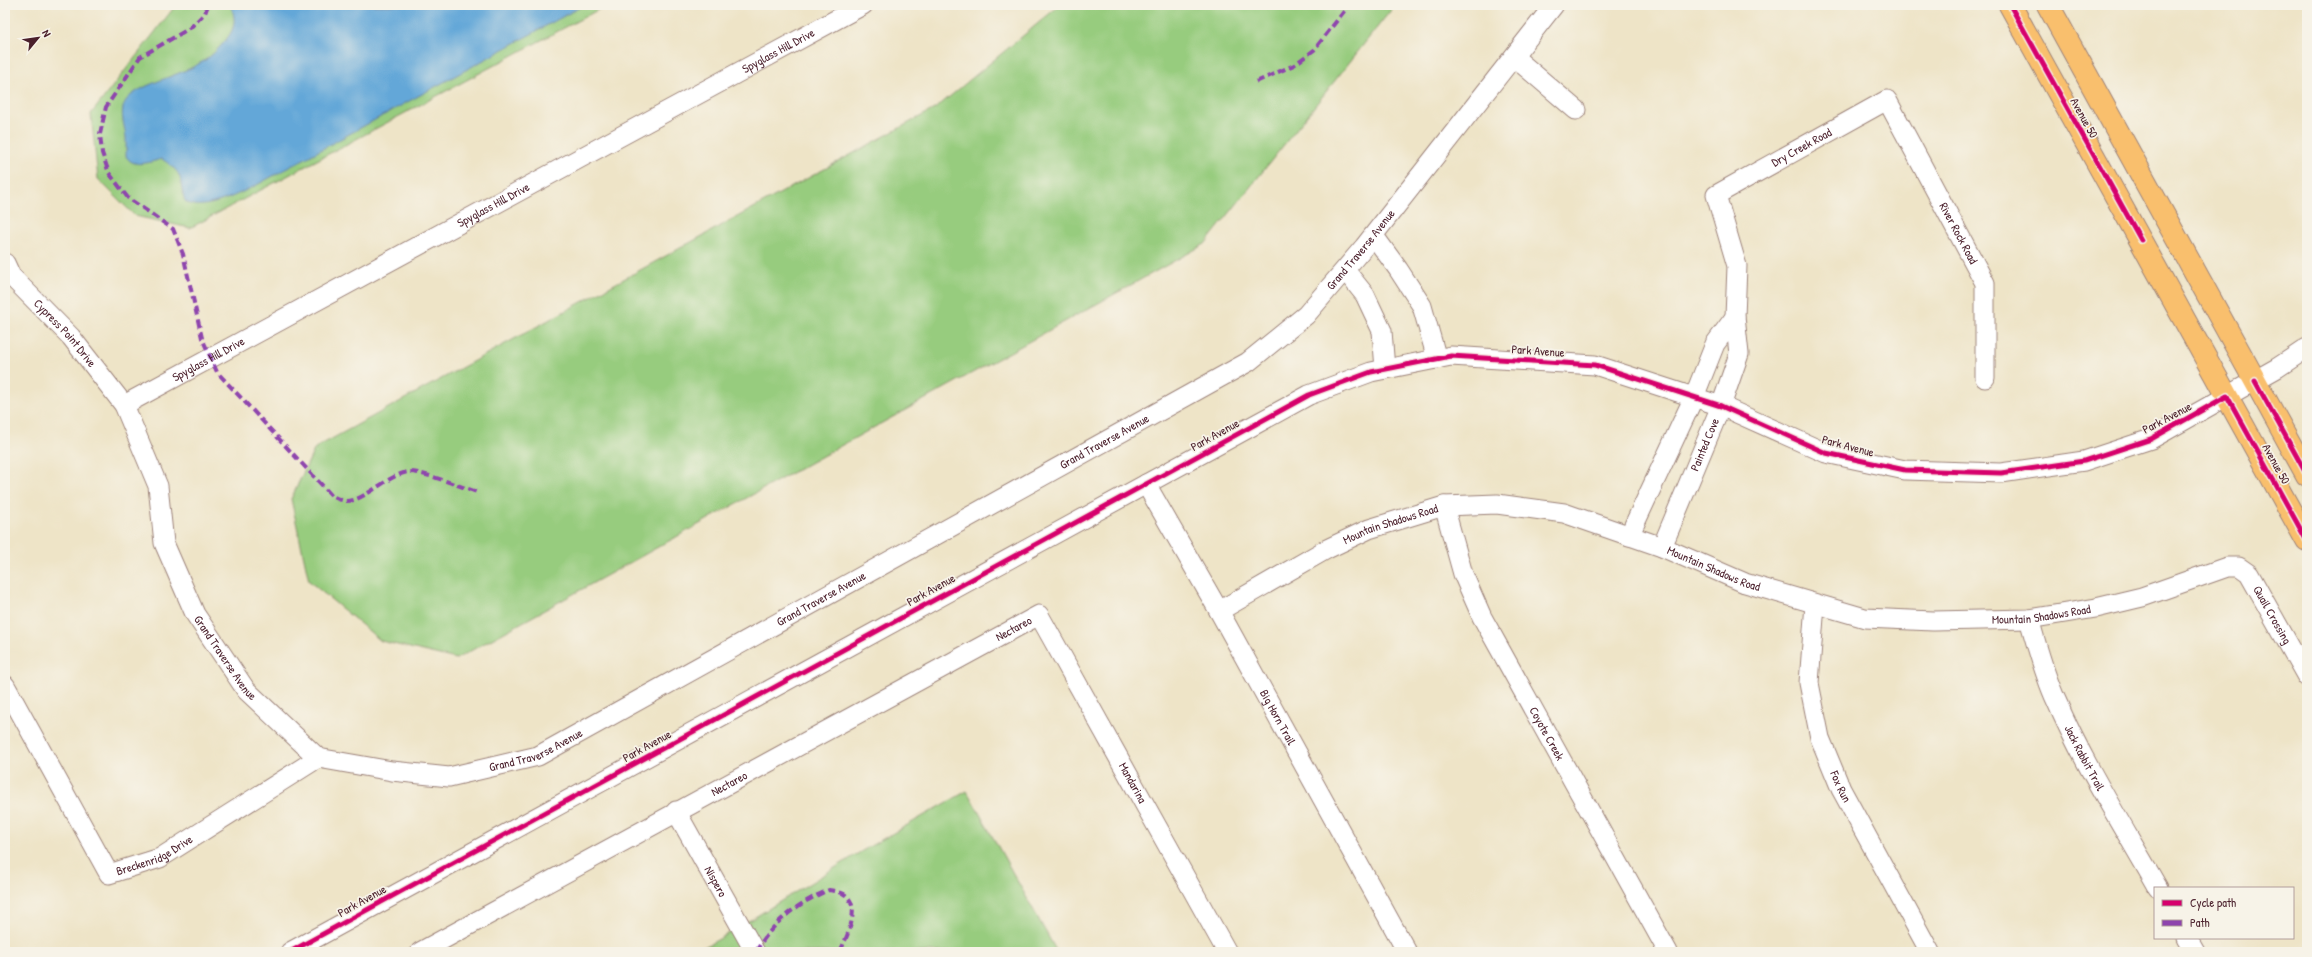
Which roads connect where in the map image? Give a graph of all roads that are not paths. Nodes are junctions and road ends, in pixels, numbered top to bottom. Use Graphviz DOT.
graph roads {
  1 [pos="863,5"];
  2 [pos="1554,5"];
  3 [pos="2010,5"];
  4 [pos="2048,5"];
  5 [pos="1514,57"];
  6 [pos="1887,100"];
  7 [pos="1576,110"];
  8 [pos="1716,195"];
  9 [pos="1374,236"];
  10 [pos="5,263"];
  11 [pos="1345,270"];
  12 [pos="1735,317"];
  13 [pos="2307,348"];
  14 [pos="1437,359"];
  15 [pos="1385,369"];
  16 [pos="1985,378"];
  17 [pos="2255,381"];
  18 [pos="2227,396"];
  19 [pos="1694,397"];
  20 [pos="124,405"];
  21 [pos="1721,406"];
  22 [pos="2307,475"];
  23 [pos="1146,484"];
  24 [pos="1444,506"];
  25 [pos="1629,536"];
  26 [pos="2307,541"];
  27 [pos="1662,547"];
  28 [pos="2227,567"];
  29 [pos="1815,604"];
  30 [pos="1219,611"];
  31 [pos="1039,615"];
  32 [pos="2029,619"];
  33 [pos="2307,677"];
  34 [pos="5,685"];
  35 [pos="318,758"];
  36 [pos="676,810"];
  37 [pos="2157,887"];
  38 [pos="2188,939"];
  39 [pos="290,952"];
  40 [pos="420,952"];
  41 [pos="755,952"];
  42 [pos="1227,952"];
  43 [pos="1407,952"];
  44 [pos="1668,952"];
  45 [pos="1930,952"];
  46 [pos="2195,952"];
  1 -- 20 [label="street, Spyglass Hill Drive"];
  2 -- 5 [label="street, Grand Traverse Avenue"];
  3 -- 18 [label="main road, Avenue 50"];
  4 -- 17 [label="main road, Avenue 50"];
  5 -- 7 [label="street"];
  5 -- 9 [label="street, Grand Traverse Avenue"];
  6 -- 8 [label="street, Dry Creek Road"];
  6 -- 16 [label="street, River Rock Road"];
  8 -- 12 [label="street, Painted Cove"];
  9 -- 11 [label="street, Grand Traverse Avenue"];
  9 -- 14 [label="street"];
  10 -- 20 [label="street, Cypress Point Drive"];
  11 -- 15 [label="street"];
  11 -- 35 [label="street, Grand Traverse Avenue"];
  12 -- 19 [label="street"];
  12 -- 21 [label="street, Painted Cove"];
  13 -- 17 [label="street, Park Avenue"];
  14 -- 15 [label="street, Park Avenue"];
  14 -- 19 [label="street, Park Avenue"];
  15 -- 23 [label="street, Park Avenue"];
  17 -- 18 [label="street, Park Avenue"];
  17 -- 22 [label="main road, Avenue 50"];
  18 -- 21 [label="street, Park Avenue"];
  18 -- 26 [label="main road, Avenue 50"];
  19 -- 21 [label="street, Park Avenue"];
  19 -- 25 [label="street"];
  20 -- 35 [label="street, Grand Traverse Avenue"];
  21 -- 27 [label="street, Painted Cove"];
  23 -- 30 [label="street, Big Horn Trail"];
  23 -- 39 [label="street, Park Avenue"];
  24 -- 25 [label="street, Mountain Shadows Road"];
  24 -- 30 [label="street, Mountain Shadows Road"];
  24 -- 44 [label="street, Coyote Creek"];
  25 -- 27 [label="street, Mountain Shadows Road"];
  27 -- 29 [label="street, Mountain Shadows Road"];
  28 -- 32 [label="street, Mountain Shadows Road"];
  28 -- 33 [label="street, Quail Crossing"];
  29 -- 32 [label="street, Mountain Shadows Road"];
  29 -- 45 [label="street, Fox Run"];
  30 -- 43 [label="street, Big Horn Trail"];
  31 -- 36 [label="street, Nectareo"];
  31 -- 42 [label="street, Mandarina"];
  32 -- 37 [label="street, Jack Rabbit Trail"];
  34 -- 35 [label="street, Breckenridge Drive"];
  36 -- 40 [label="street, Nectareo"];
  36 -- 41 [label="street, Nispero"];
  38 -- 46 [label="street"];
}
